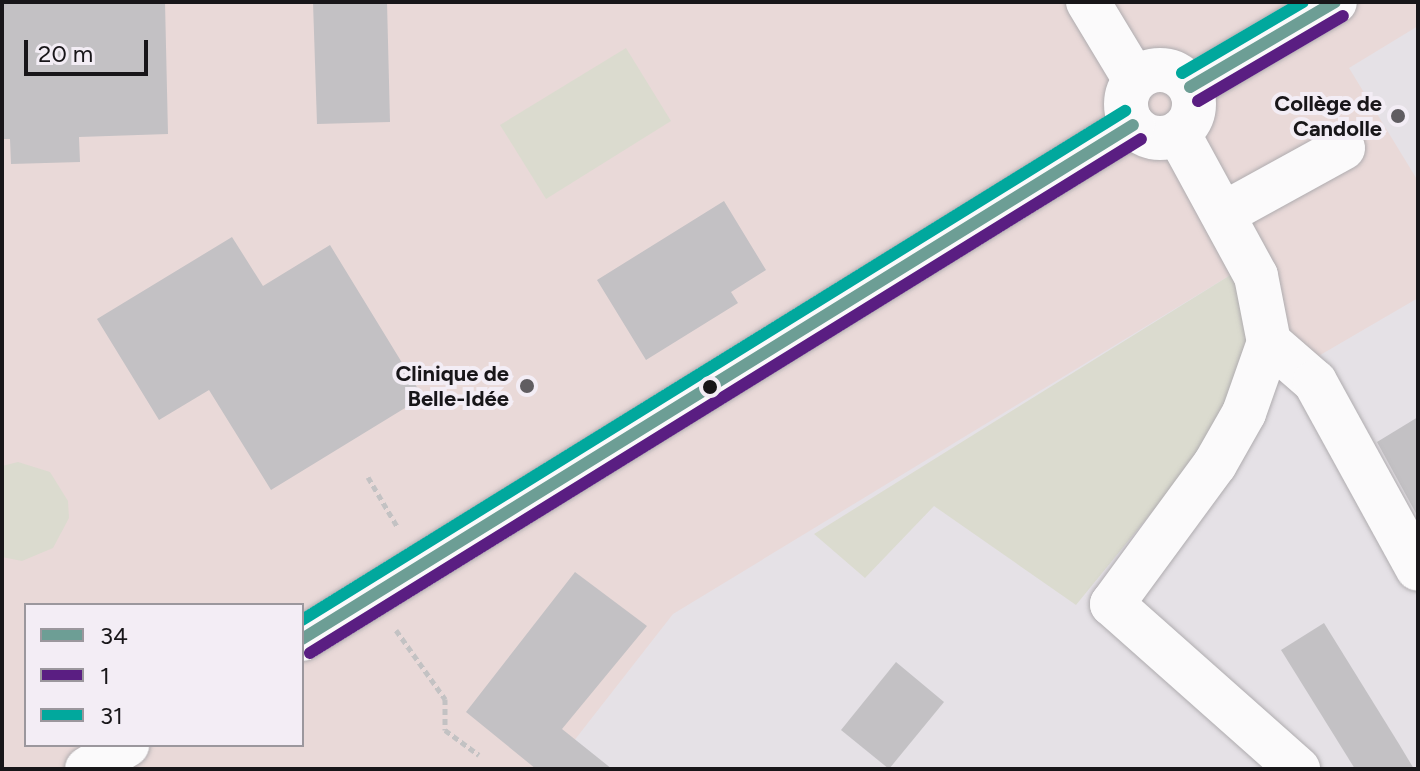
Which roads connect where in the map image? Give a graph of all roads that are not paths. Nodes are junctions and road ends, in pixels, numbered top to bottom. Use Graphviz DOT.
graph roads {
  1 [pos="1088,2"];
  2 [pos="1335,2"];
  3 [pos="1135,80"];
  4 [pos="1190,87"];
  5 [pos="1133,125"];
  6 [pos="1178,133"];
  7 [pos="1343,148"];
  8 [pos="1223,214"];
  9 [pos="1269,342"];
  10 [pos="1418,569"];
  11 [pos="304,638"];
  12 [pos="124,747"];
  13 [pos="87,769"];
  14 [pos="1298,769"];
  1 -- 3 [label="street"];
  2 -- 4 [label="street"];
  3 -- 4 [label="street"];
  3 -- 5 [label="street"];
  4 -- 6 [label="street"];
  5 -- 6 [label="street"];
  5 -- 11 [label="street"];
  6 -- 8 [label="street"];
  7 -- 8 [label="street"];
  8 -- 9 [label="street"];
  9 -- 10 [label="street"];
  9 -- 14 [label="street"];
  12 -- 13 [label="street"];
}
